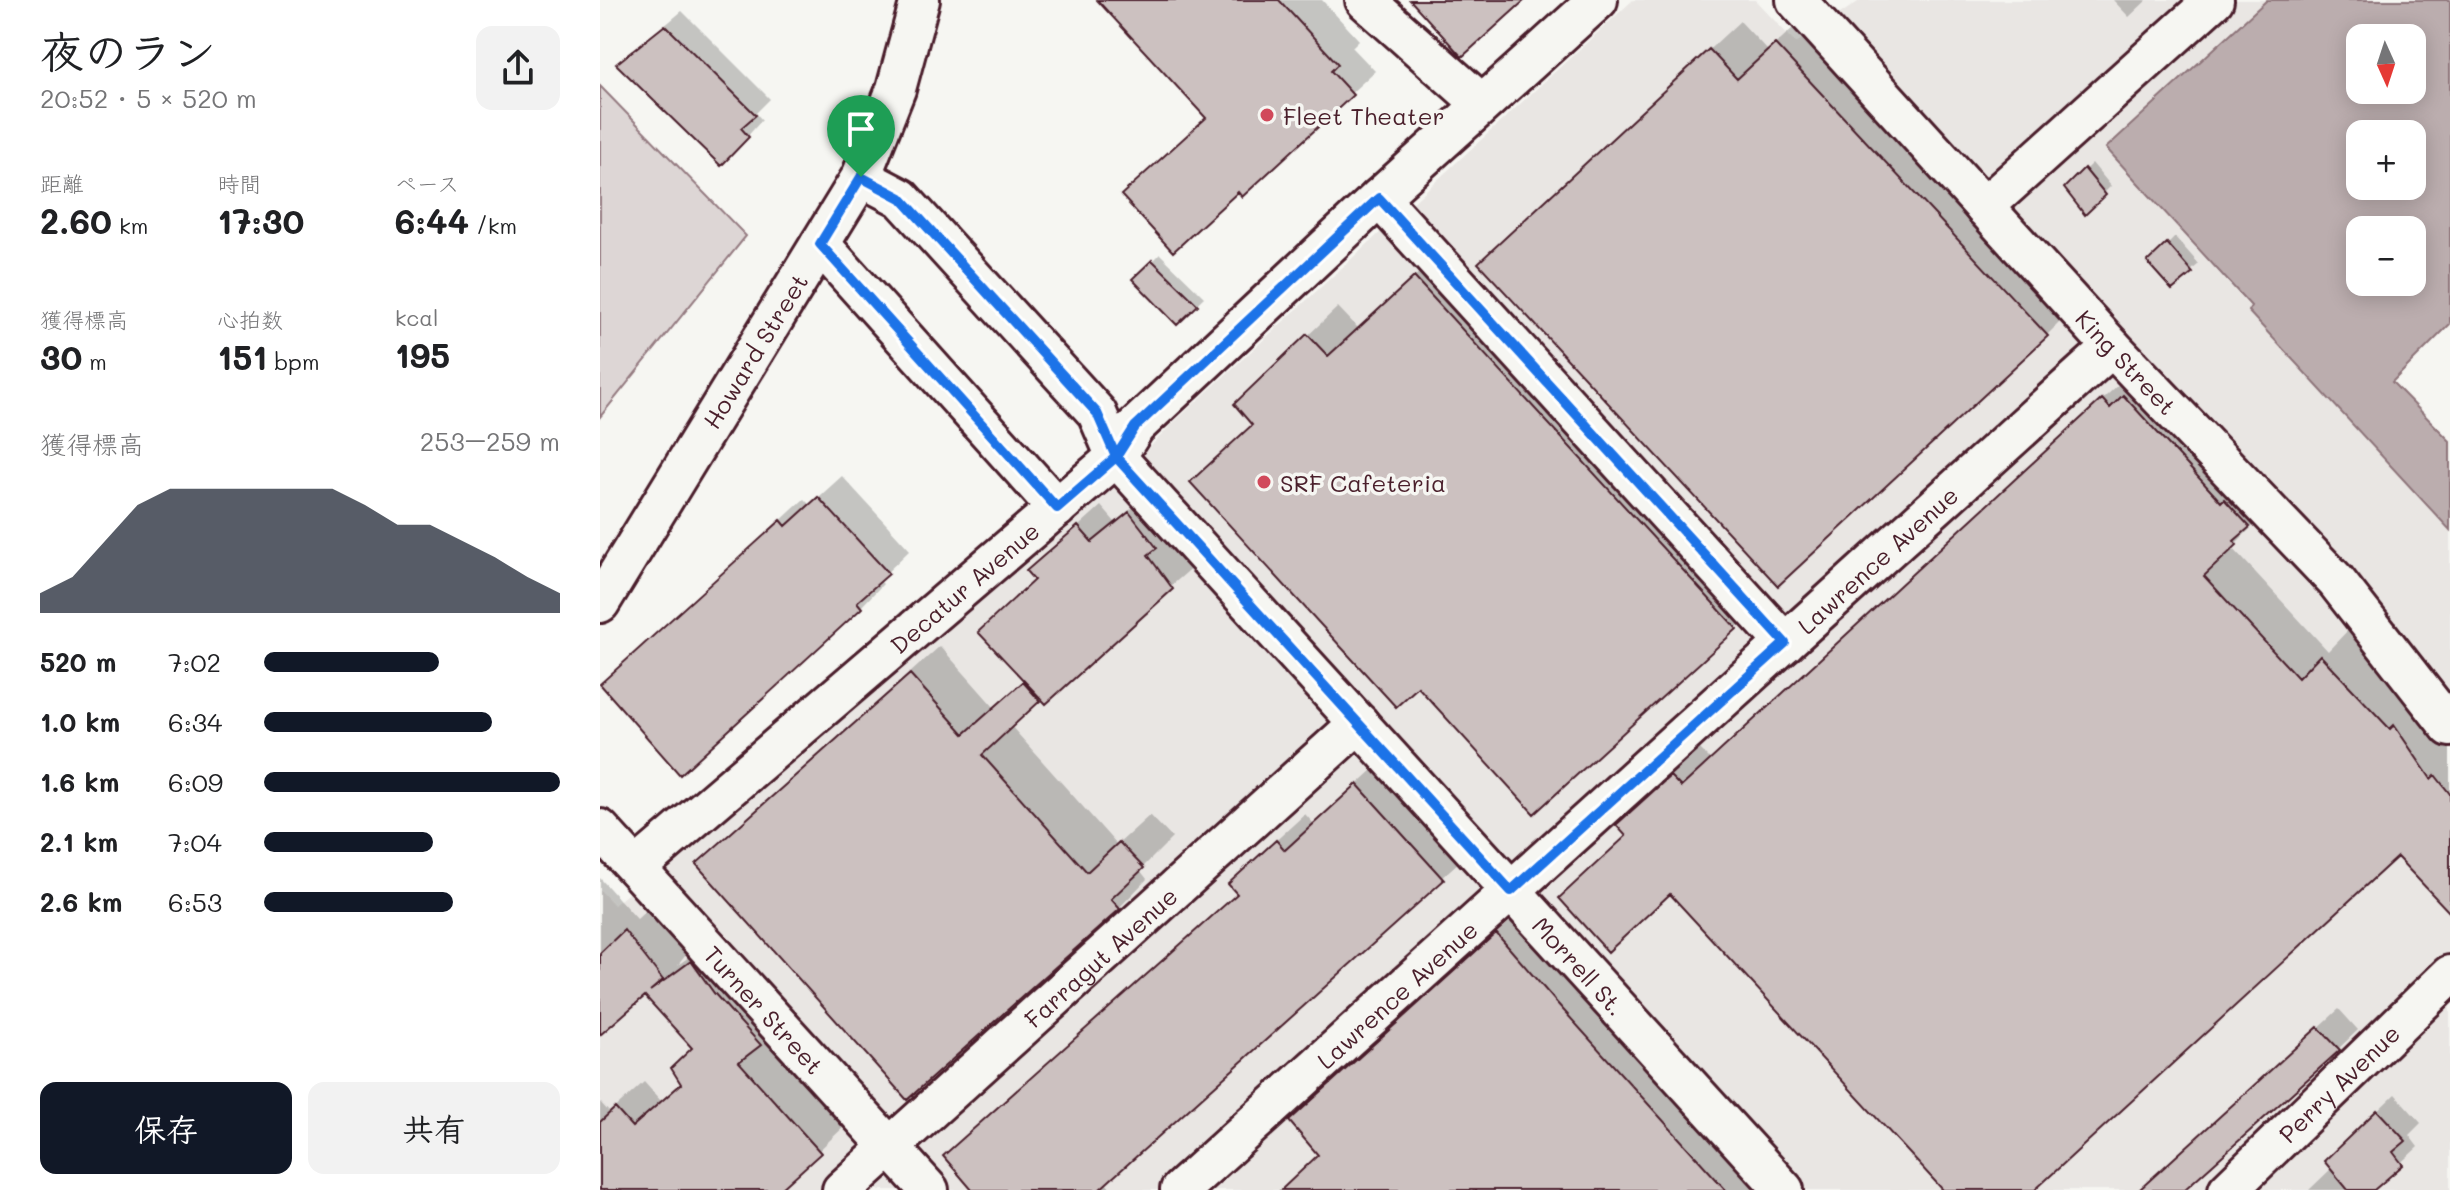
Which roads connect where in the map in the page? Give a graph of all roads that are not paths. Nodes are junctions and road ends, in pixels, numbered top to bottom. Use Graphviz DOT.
graph roads {
  1 [pos="920,0"];
  2 [pos="1365,0"];
  3 [pos="1598,0"];
  4 [pos="1796,0"];
  5 [pos="2214,0"];
  6 [pos="1482,104"];
  7 [pos="861,177"];
  8 [pos="1379,198"];
  9 [pos="1984,207"];
  10 [pos="820,244"];
  11 [pos="2112,347"];
  12 [pos="1116,457"];
  13 [pos="1057,508"];
  14 [pos="600,603"];
  15 [pos="1785,643"];
  16 [pos="1359,723"];
  17 [pos="2450,727"];
  18 [pos="600,829"];
  19 [pos="636,868"];
  20 [pos="1511,891"];
  21 [pos="2450,975"];
  22 [pos="889,1147"];
  23 [pos="842,1190"];
  24 [pos="929,1190"];
  25 [pos="1180,1190"];
  26 [pos="1784,1190"];
  27 [pos="2228,1190"];
  1 -- 7 [label="street, Howard Street"];
  2 -- 6 [label="street"];
  3 -- 6 [label="street, Decatur Avenue"];
  4 -- 9 [label="street, King Street"];
  5 -- 9 [label="street"];
  6 -- 8 [label="street, Decatur Avenue"];
  7 -- 10 [label="street, Howard Street"];
  7 -- 12 [label="street, Morrell St."];
  8 -- 12 [label="street, Decatur Avenue"];
  8 -- 15 [label="street"];
  9 -- 11 [label="street, King Street"];
  10 -- 13 [label="street"];
  10 -- 14 [label="street, Howard Street"];
  11 -- 15 [label="street, Lawrence Avenue"];
  11 -- 17 [label="street, King Street"];
  12 -- 13 [label="street, Decatur Avenue"];
  12 -- 16 [label="street, Morrell St."];
  13 -- 19 [label="street, Decatur Avenue"];
  15 -- 20 [label="street, Lawrence Avenue"];
  16 -- 20 [label="street, Morrell St."];
  16 -- 22 [label="street, Farragut Avenue"];
  18 -- 19 [label="street, Turner Street"];
  19 -- 22 [label="street, Turner Street"];
  20 -- 25 [label="street, Lawrence Avenue"];
  20 -- 26 [label="street, Morrell St."];
  21 -- 27 [label="street, Perry Avenue"];
  22 -- 23 [label="street, Farragut Avenue"];
  22 -- 24 [label="street, Turner Street"];
}
